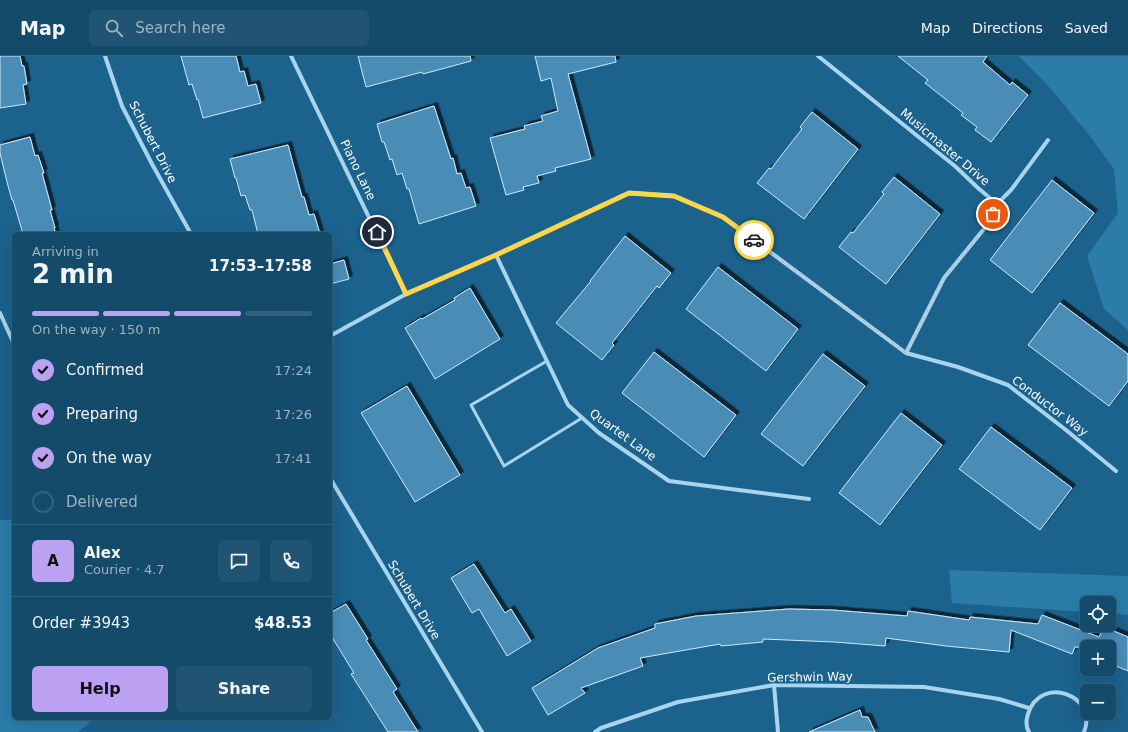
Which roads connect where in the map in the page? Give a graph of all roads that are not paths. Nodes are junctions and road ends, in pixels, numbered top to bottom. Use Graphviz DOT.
graph roads {
  1 [pos="105,56"];
  2 [pos="291,56"];
  3 [pos="818,56"];
  4 [pos="1048,140"];
  5 [pos="997,204"];
  6 [pos="190,232"];
  7 [pos="496,255"];
  8 [pos="406,294"];
  9 [pos="0,313"];
  10 [pos="332,335"];
  11 [pos="12,340"];
  12 [pos="906,353"];
  13 [pos="547,361"];
  14 [pos="582,418"];
  15 [pos="1116,471"];
  16 [pos="332,481"];
  17 [pos="808,499"];
  18 [pos="774,685"];
  19 [pos="1029,708"];
  20 [pos="482,732"];
  21 [pos="595,732"];
  22 [pos="778,732"];
  23 [pos="1029,732"];
  24 [pos="1084,732"];
  1 -- 6 [label="street, Schubert Drive"];
  2 -- 8 [label="street, Piano Lane"];
  3 -- 5 [label="street, Musicmaster Drive"];
  4 -- 5 [label="street"];
  5 -- 12 [label="street"];
  7 -- 8 [label="street, Conductor Way"];
  7 -- 12 [label="street, Conductor Way"];
  7 -- 13 [label="street, Quartet Lane"];
  8 -- 10 [label="street, Conductor Way"];
  9 -- 11 [label="street"];
  12 -- 15 [label="street, Conductor Way"];
  13 -- 14 [label="street, Quartet Lane"];
  13 -- 14 [label="lane"];
  14 -- 17 [label="street, Quartet Lane"];
  16 -- 20 [label="street, Schubert Drive"];
  18 -- 19 [label="street, Gershwin Way"];
  18 -- 21 [label="street, Gershwin Way"];
  18 -- 22 [label="street"];
  19 -- 23 [label="street"];
  19 -- 24 [label="street"];
}
